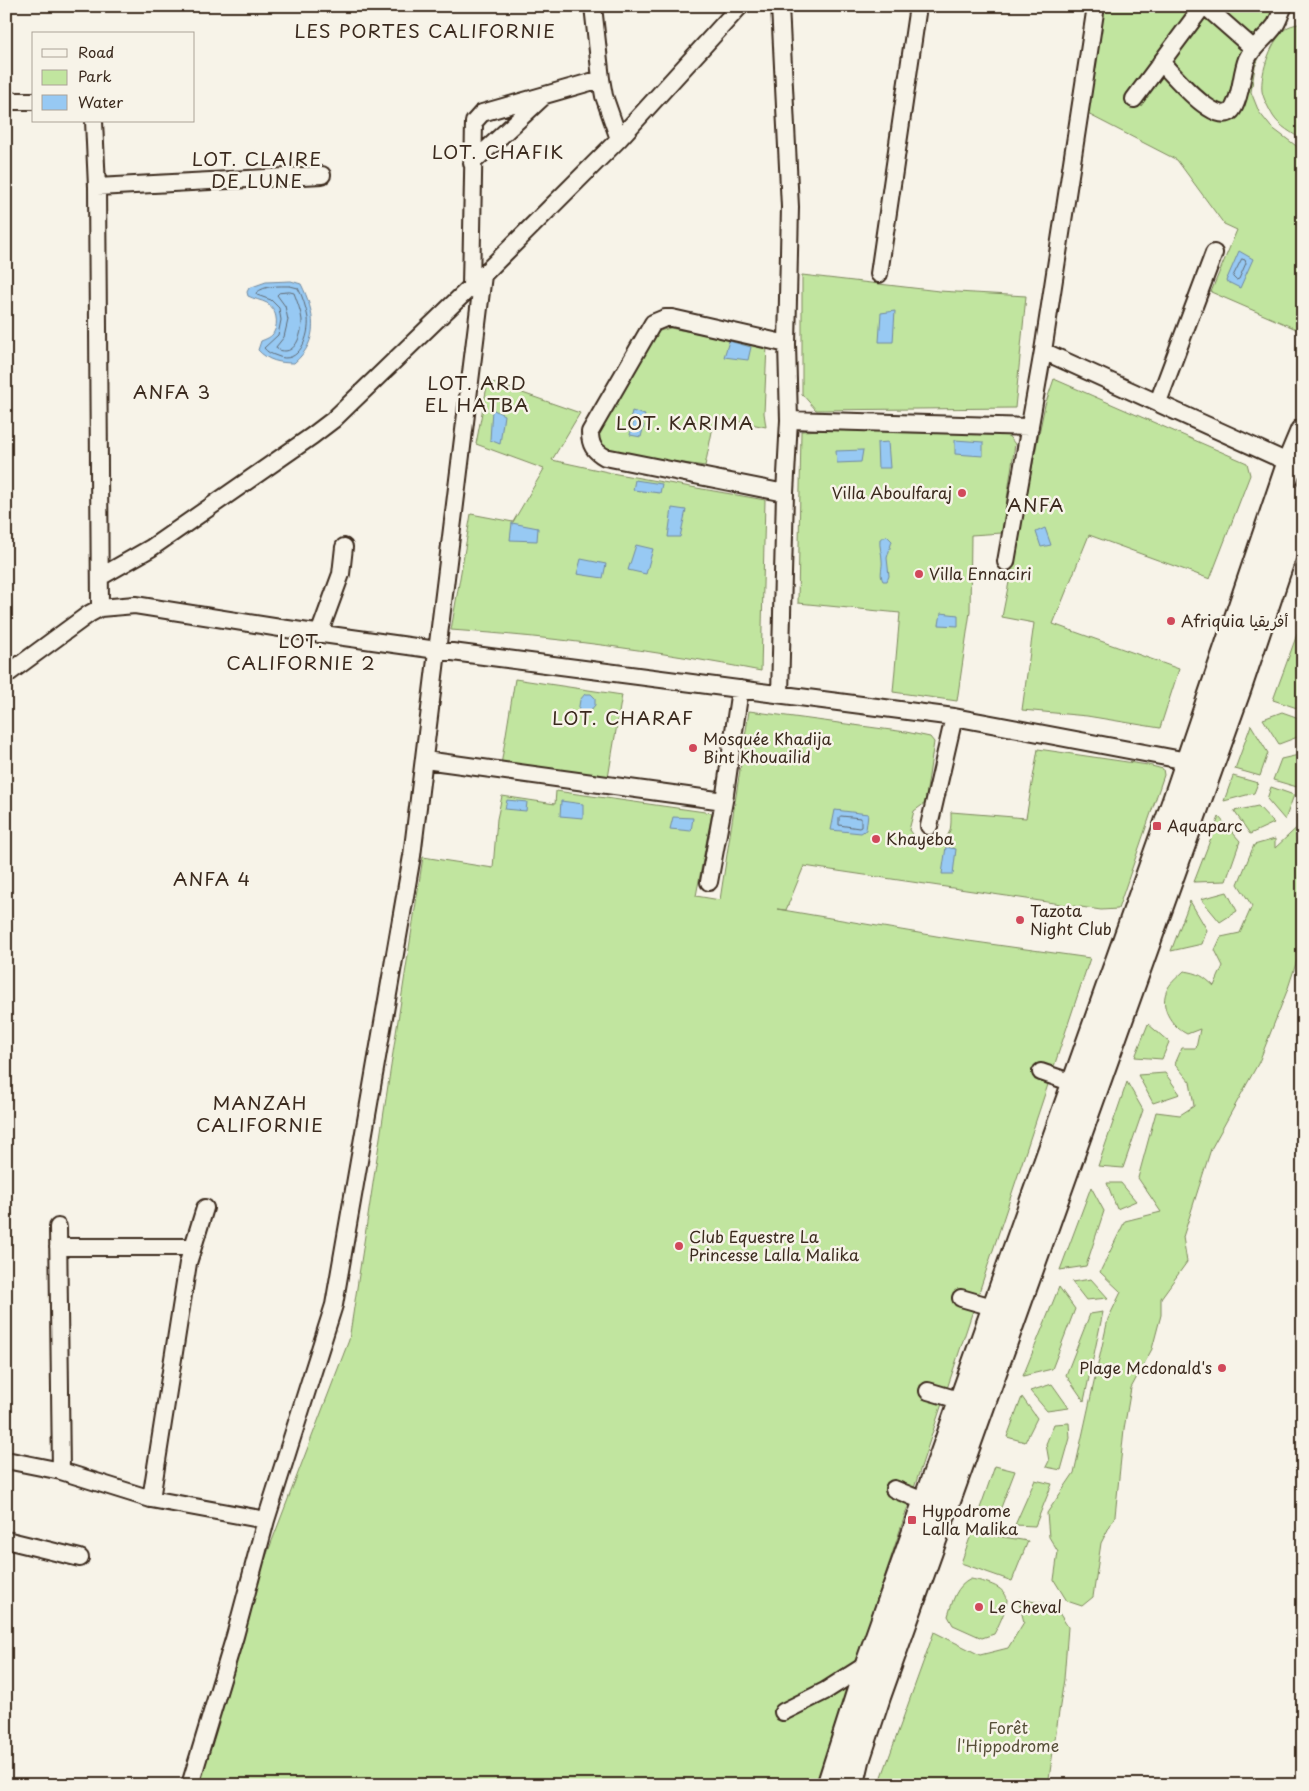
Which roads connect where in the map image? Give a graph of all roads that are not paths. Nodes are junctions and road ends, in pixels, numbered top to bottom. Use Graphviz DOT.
graph roads {
  1 [pos="593,6"];
  2 [pos="740,6"];
  3 [pos="780,6"];
  4 [pos="918,6"];
  5 [pos="1096,6"];
  6 [pos="1204,6"];
  7 [pos="1284,6"];
  8 [pos="1254,48"];
  9 [pos="1161,62"];
  10 [pos="601,79"];
  11 [pos="546,95"];
  12 [pos="1134,99"];
  13 [pos="6,101"];
  14 [pos="32,101"];
  15 [pos="94,122"];
  16 [pos="619,139"];
  17 [pos="472,163"];
  18 [pos="322,175"];
  19 [pos="97,187"];
  20 [pos="1214,252"];
  21 [pos="879,274"];
  22 [pos="483,275"];
  23 [pos="471,287"];
  24 [pos="787,344"];
  25 [pos="1043,351"];
  26 [pos="1158,402"];
  27 [pos="789,420"];
  28 [pos="1030,427"];
  29 [pos="1303,432"];
  30 [pos="1296,466"];
  31 [pos="785,493"];
  32 [pos="1303,496"];
  33 [pos="344,547"];
  34 [pos="1006,562"];
  35 [pos="100,577"];
  36 [pos="1257,597"];
  37 [pos="100,608"];
  38 [pos="319,634"];
  39 [pos="437,650"];
  40 [pos="6,675"];
  41 [pos="740,689"];
  42 [pos="780,695"];
  43 [pos="954,717"];
  44 [pos="425,760"];
  45 [pos="1200,763"];
  46 [pos="724,801"];
  47 [pos="929,826"];
  48 [pos="709,882"];
  49 [pos="1101,1043"];
  50 [pos="1041,1072"];
  51 [pos="1076,1084"];
  52 [pos="205,1208"];
  53 [pos="58,1227"];
  54 [pos="58,1247"];
  55 [pos="192,1247"];
  56 [pos="961,1298"];
  57 [pos="996,1308"];
  58 [pos="928,1391"];
  59 [pos="962,1401"];
  60 [pos="6,1460"];
  61 [pos="61,1471"];
  62 [pos="894,1489"];
  63 [pos="151,1499"];
  64 [pos="926,1502"];
  65 [pos="266,1520"];
  66 [pos="6,1540"];
  67 [pos="80,1558"];
  68 [pos="869,1663"];
  69 [pos="869,1692"];
  70 [pos="783,1712"];
  71 [pos="190,1785"];
  72 [pos="830,1785"];
  73 [pos="851,1785"];
  1 -- 10 [label="street"];
  2 -- 16 [label="street"];
  3 -- 24 [label="street"];
  4 -- 21 [label="street"];
  5 -- 25 [label="street"];
  6 -- 8 [label="street"];
  6 -- 9 [label="street"];
  7 -- 8 [label="street"];
  8 -- 9 [label="street"];
  9 -- 12 [label="street"];
  10 -- 11 [label="street"];
  10 -- 16 [label="street"];
  11 -- 17 [label="street"];
  11 -- 17 [label="street"];
  13 -- 14 [label="street"];
  15 -- 19 [label="street"];
  16 -- 22 [label="street"];
  17 -- 23 [label="street"];
  18 -- 19 [label="street"];
  19 -- 35 [label="street"];
  20 -- 26 [label="street"];
  22 -- 23 [label="street"];
  22 -- 39 [label="street"];
  23 -- 35 [label="street"];
  24 -- 27 [label="street"];
  24 -- 31 [label="street"];
  25 -- 26 [label="street"];
  25 -- 28 [label="street"];
  26 -- 30 [label="street"];
  27 -- 28 [label="street"];
  27 -- 31 [label="street"];
  28 -- 34 [label="street"];
  29 -- 30 [label="highway"];
  30 -- 36 [label="highway"];
  31 -- 42 [label="street"];
  32 -- 36 [label="highway"];
  33 -- 38 [label="street"];
  35 -- 37 [label="street"];
  36 -- 45 [label="highway"];
  37 -- 38 [label="street"];
  37 -- 40 [label="street"];
  38 -- 39 [label="street"];
  39 -- 41 [label="street"];
  39 -- 44 [label="street"];
  41 -- 42 [label="street"];
  41 -- 46 [label="street"];
  42 -- 43 [label="street"];
  43 -- 45 [label="street"];
  43 -- 47 [label="street"];
  44 -- 46 [label="street"];
  44 -- 65 [label="street"];
  45 -- 49 [label="highway"];
  46 -- 48 [label="street"];
  49 -- 51 [label="highway"];
  49 -- 69 [label="highway"];
  50 -- 51 [label="street"];
  51 -- 57 [label="highway"];
  52 -- 55 [label="street"];
  53 -- 54 [label="street"];
  54 -- 55 [label="street"];
  54 -- 61 [label="street"];
  55 -- 63 [label="street"];
  56 -- 57 [label="street"];
  57 -- 59 [label="highway"];
  58 -- 59 [label="street"];
  59 -- 64 [label="highway"];
  60 -- 61 [label="street"];
  61 -- 63 [label="street"];
  62 -- 64 [label="street"];
  63 -- 65 [label="street"];
  64 -- 68 [label="highway"];
  65 -- 71 [label="street"];
  66 -- 67 [label="street"];
  68 -- 69 [label="highway"];
  68 -- 70 [label="street"];
  69 -- 72 [label="highway"];
  69 -- 73 [label="highway"];
}
